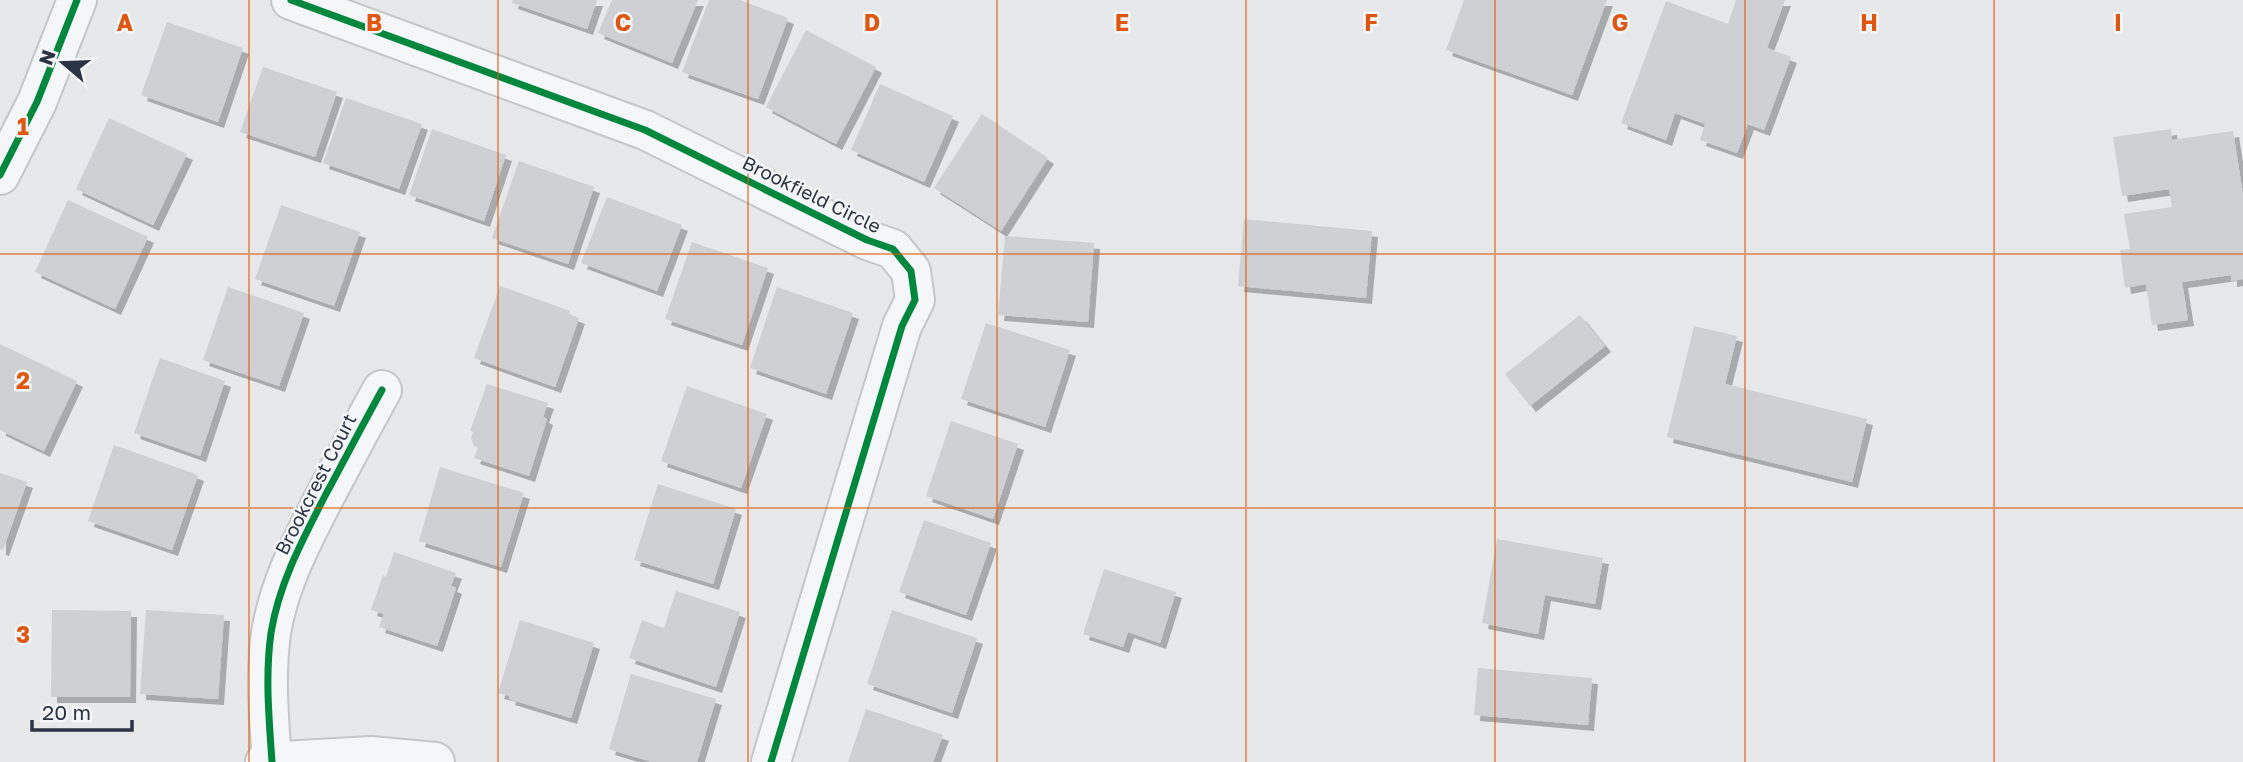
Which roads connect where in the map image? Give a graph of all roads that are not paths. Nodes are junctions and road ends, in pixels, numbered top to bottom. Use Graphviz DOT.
graph roads {
  1 [pos="77,0"];
  2 [pos="292,0"];
  3 [pos="0,175"];
  4 [pos="382,390"];
  5 [pos="272,761"];
  6 [pos="265,762"];
  7 [pos="435,762"];
  8 [pos="771,762"];
  1 -- 3 [label="street"];
  2 -- 8 [label="street, Brookfield Circle"];
  4 -- 5 [label="street, Brookcrest Court"];
  5 -- 6 [label="street"];
  5 -- 7 [label="street"];
}
